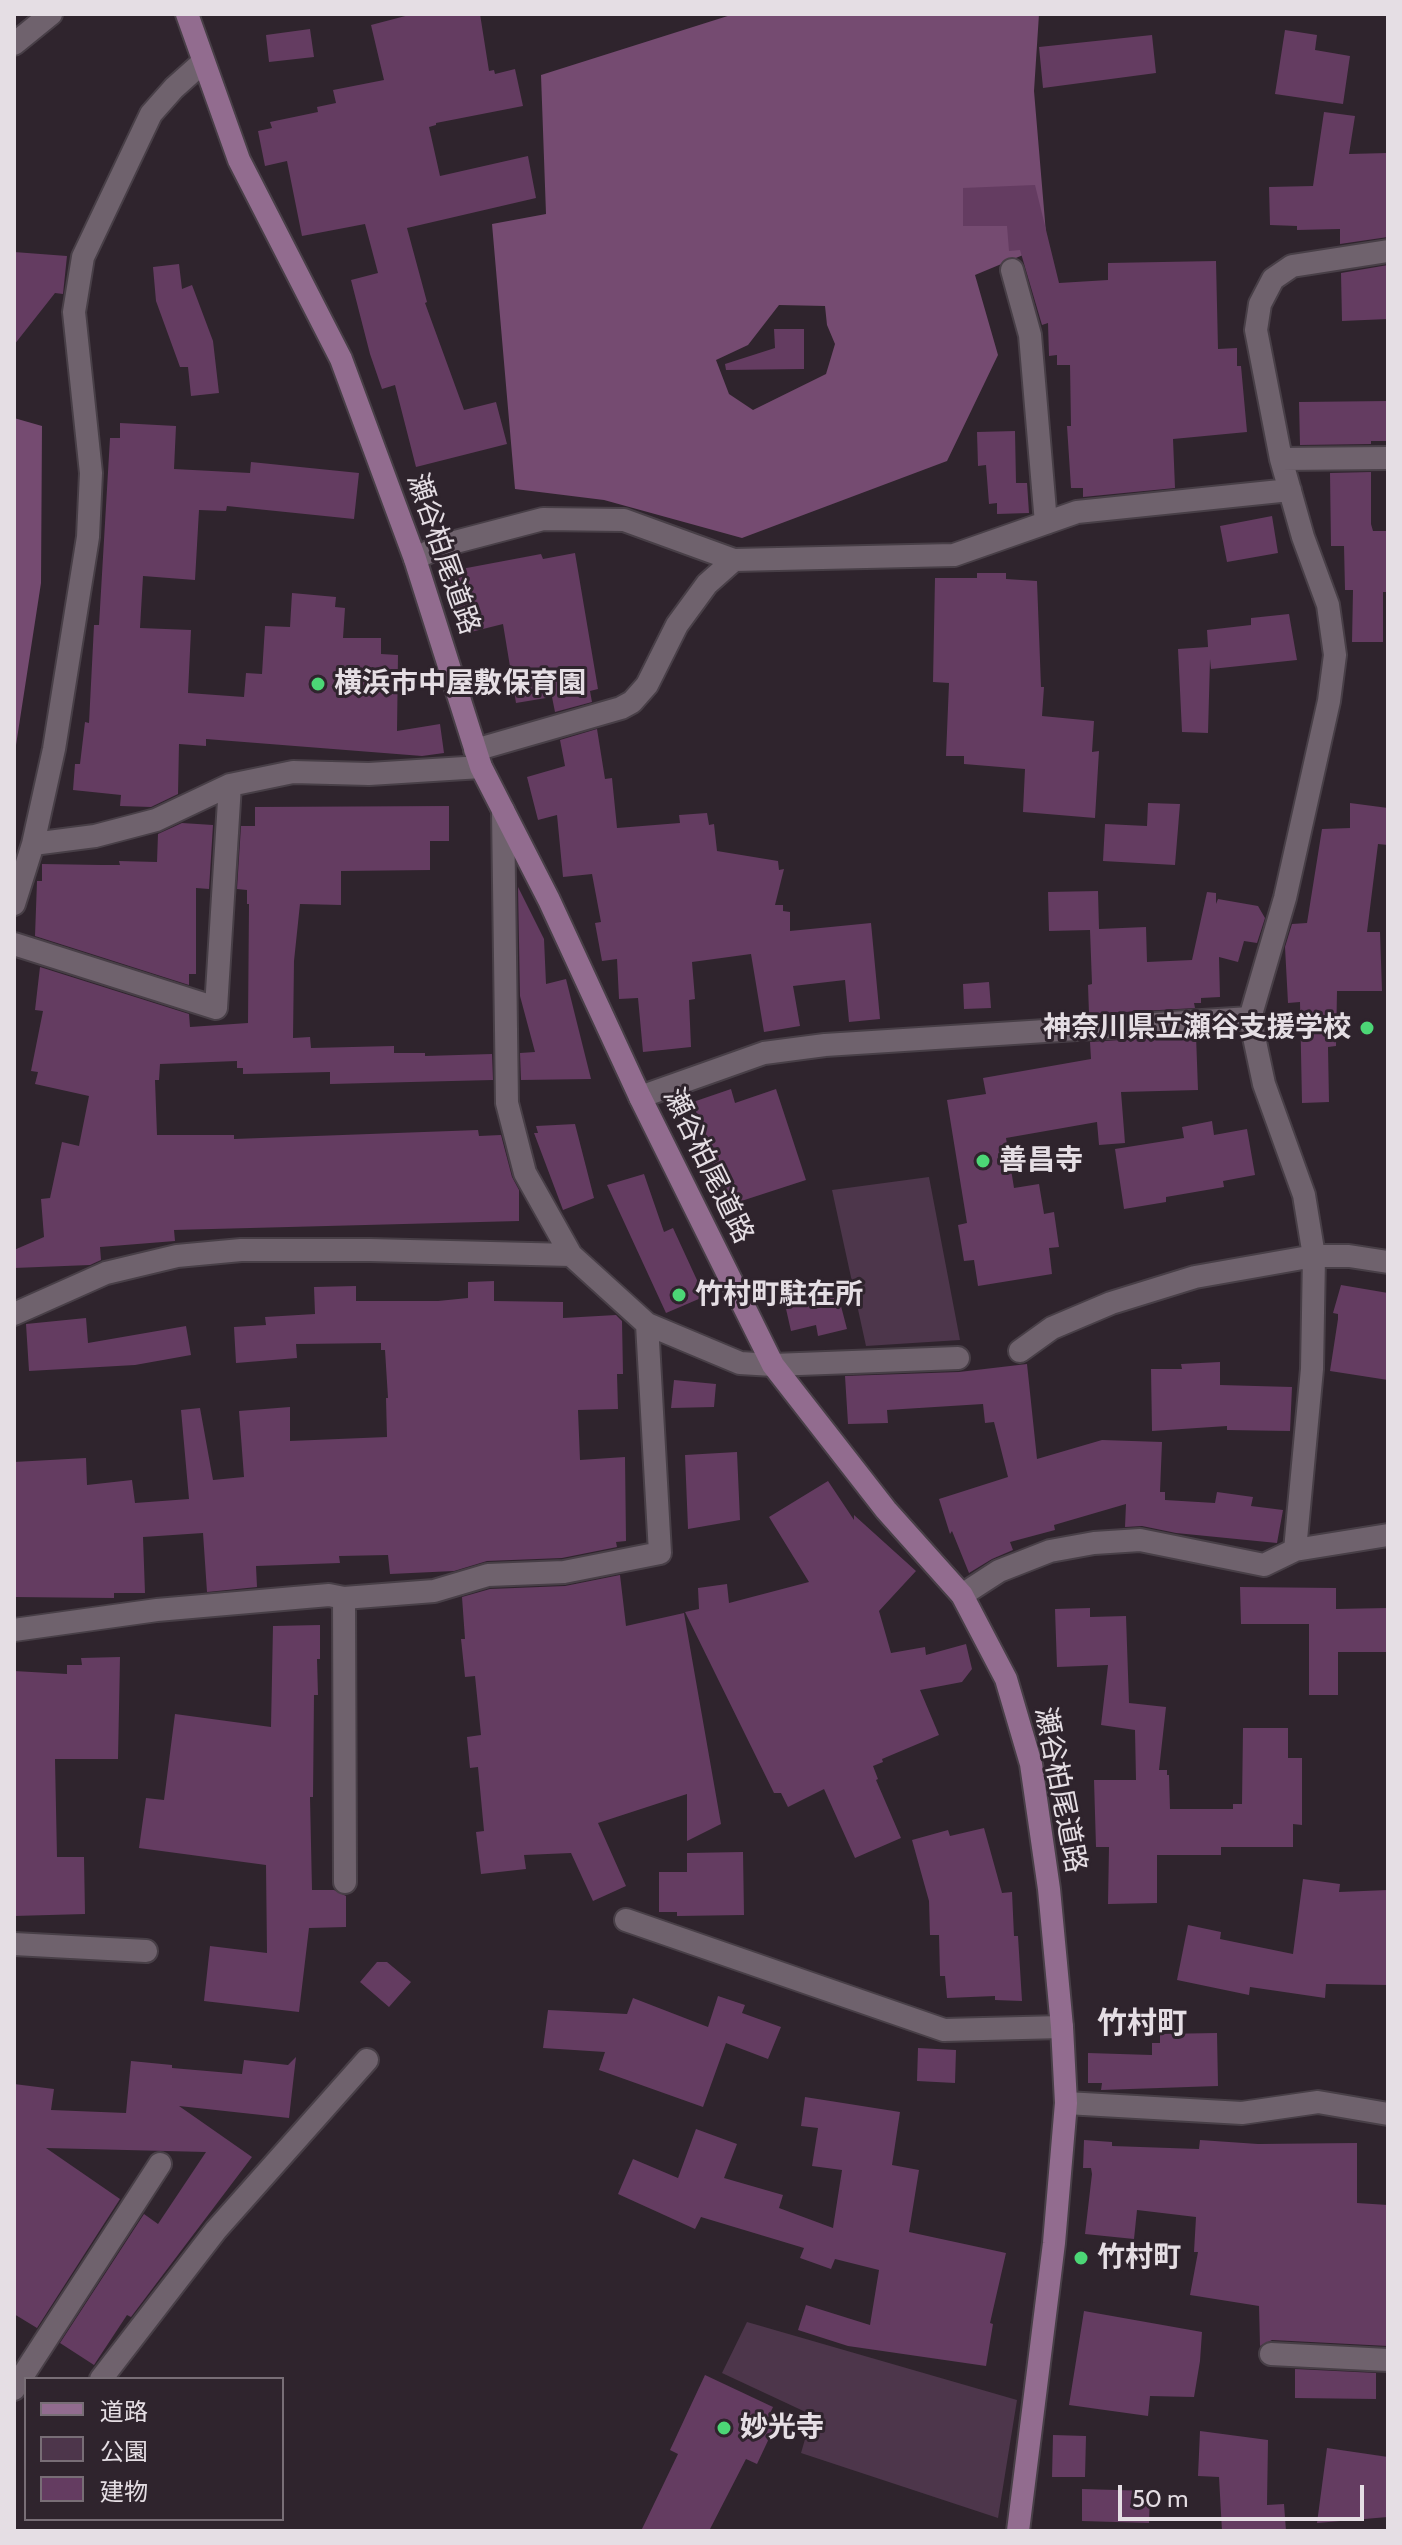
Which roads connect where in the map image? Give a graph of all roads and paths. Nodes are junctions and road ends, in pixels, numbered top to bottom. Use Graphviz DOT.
graph roads {
  1 [pos="51,14"];
  2 [pos="187,14"];
  3 [pos="14,44"];
  4 [pos="203,62"];
  5 [pos="1388,251"];
  6 [pos="1012,270"];
  7 [pos="1388,458"];
  8 [pos="1281,459"];
  9 [pos="1290,490"];
  10 [pos="1046,523"];
  11 [pos="415,559"];
  12 [pos="734,560"];
  13 [pos="478,758"];
  14 [pos="230,785"];
  15 [pos="503,810"];
  16 [pos="33,844"];
  17 [pos="14,904"];
  18 [pos="14,944"];
  19 [pos="1250,1018"];
  20 [pos="640,1097"];
  21 [pos="571,1255"];
  22 [pos="1314,1256"];
  23 [pos="1388,1262"];
  24 [pos="14,1314"];
  25 [pos="647,1324"];
  26 [pos="1020,1351"];
  27 [pos="958,1358"];
  28 [pos="773,1365"];
  29 [pos="1388,1535"];
  30 [pos="1295,1550"];
  31 [pos="962,1595"];
  32 [pos="344,1598"];
  33 [pos="14,1630"];
  34 [pos="345,1882"];
  35 [pos="626,1920"];
  36 [pos="14,1944"];
  37 [pos="146,1951"];
  38 [pos="1062,2027"];
  39 [pos="367,2060"];
  40 [pos="1066,2103"];
  41 [pos="1388,2114"];
  42 [pos="160,2164"];
  43 [pos="1271,2354"];
  44 [pos="1388,2360"];
  45 [pos="103,2377"];
  46 [pos="14,2389"];
  47 [pos="1018,2531"];
  1 -- 3 [label="street"];
  2 -- 4 [label="main road, 瀬谷柏尾道路"];
  4 -- 11 [label="main road, 瀬谷柏尾道路"];
  4 -- 16 [label="street"];
  5 -- 8 [label="street"];
  6 -- 10 [label="street"];
  7 -- 8 [label="street"];
  8 -- 9 [label="street"];
  9 -- 10 [label="street"];
  9 -- 19 [label="street"];
  10 -- 12 [label="street"];
  11 -- 12 [label="street"];
  11 -- 13 [label="main road, 瀬谷柏尾道路"];
  12 -- 13 [label="street"];
  13 -- 14 [label="street"];
  13 -- 15 [label="main road, 瀬谷柏尾道路"];
  14 -- 16 [label="street"];
  14 -- 18 [label="street"];
  15 -- 20 [label="main road, 瀬谷柏尾道路"];
  15 -- 21 [label="street"];
  16 -- 17 [label="street"];
  19 -- 20 [label="street"];
  19 -- 22 [label="street"];
  20 -- 28 [label="main road, 瀬谷柏尾道路"];
  21 -- 24 [label="street"];
  21 -- 25 [label="street"];
  22 -- 23 [label="street"];
  22 -- 26 [label="street"];
  22 -- 30 [label="street"];
  25 -- 28 [label="street"];
  25 -- 32 [label="street"];
  27 -- 28 [label="street"];
  28 -- 31 [label="main road, 瀬谷柏尾道路"];
  29 -- 30 [label="street"];
  30 -- 31 [label="street"];
  31 -- 38 [label="main road, 瀬谷柏尾道路"];
  32 -- 33 [label="street"];
  32 -- 34 [label="street"];
  35 -- 38 [label="street"];
  36 -- 37 [label="street"];
  38 -- 40 [label="main road, 瀬谷柏尾道路"];
  39 -- 45 [label="street"];
  40 -- 41 [label="street"];
  40 -- 47 [label="main road, 瀬谷柏尾道路"];
  42 -- 46 [label="street"];
  43 -- 44 [label="street"];
}
